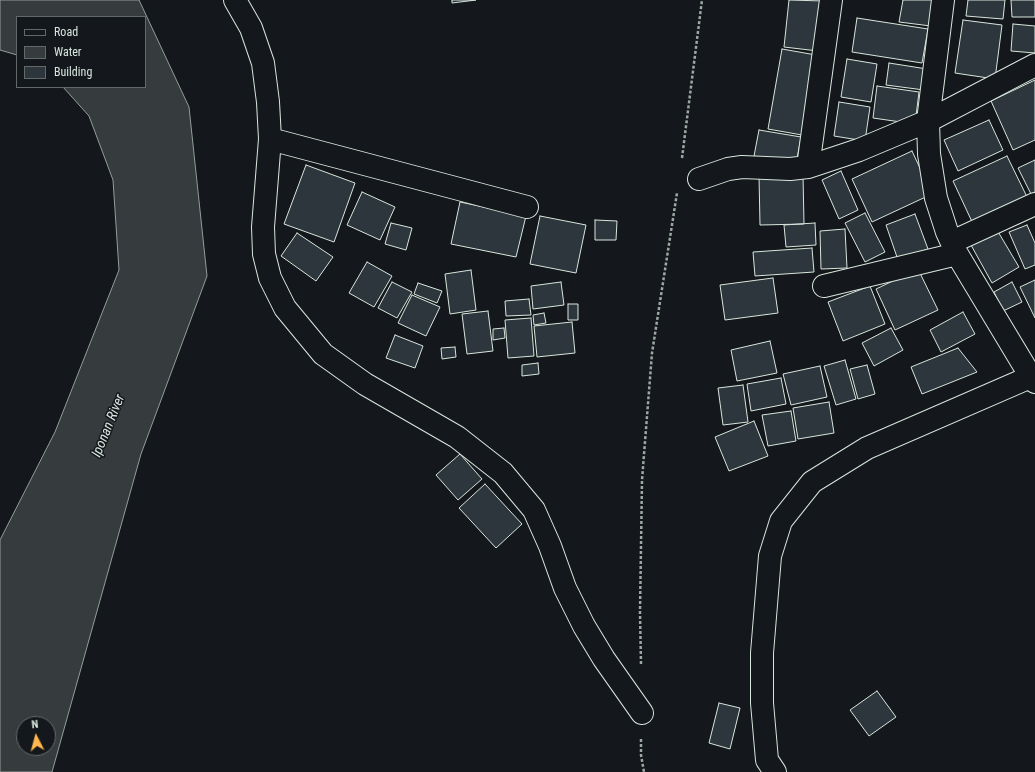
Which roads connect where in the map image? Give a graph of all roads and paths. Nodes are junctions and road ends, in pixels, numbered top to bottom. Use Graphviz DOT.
graph roads {
  1 [pos="235,0"];
  2 [pos="702,0"];
  3 [pos="831,0"];
  4 [pos="943,0"];
  5 [pos="1035,65"];
  6 [pos="928,121"];
  7 [pos="270,138"];
  8 [pos="681,165"];
  9 [pos="808,168"];
  10 [pos="699,179"];
  11 [pos="677,188"];
  12 [pos="1035,204"];
  13 [pos="527,207"];
  14 [pos="955,248"];
  15 [pos="824,286"];
  16 [pos="1034,378"];
  17 [pos="641,666"];
  18 [pos="642,713"];
  19 [pos="644,772"];
  20 [pos="775,772"];
  1 -- 7 [label="street"];
  2 -- 8 [label="path"];
  3 -- 9 [label="street"];
  4 -- 6 [label="street"];
  5 -- 6 [label="street"];
  6 -- 9 [label="street"];
  6 -- 14 [label="street"];
  7 -- 13 [label="street"];
  7 -- 18 [label="street"];
  9 -- 10 [label="street"];
  11 -- 17 [label="path"];
  12 -- 14 [label="street"];
  14 -- 15 [label="street"];
  14 -- 16 [label="street"];
  16 -- 20 [label="street"];
  18 -- 19 [label="path"];
}
